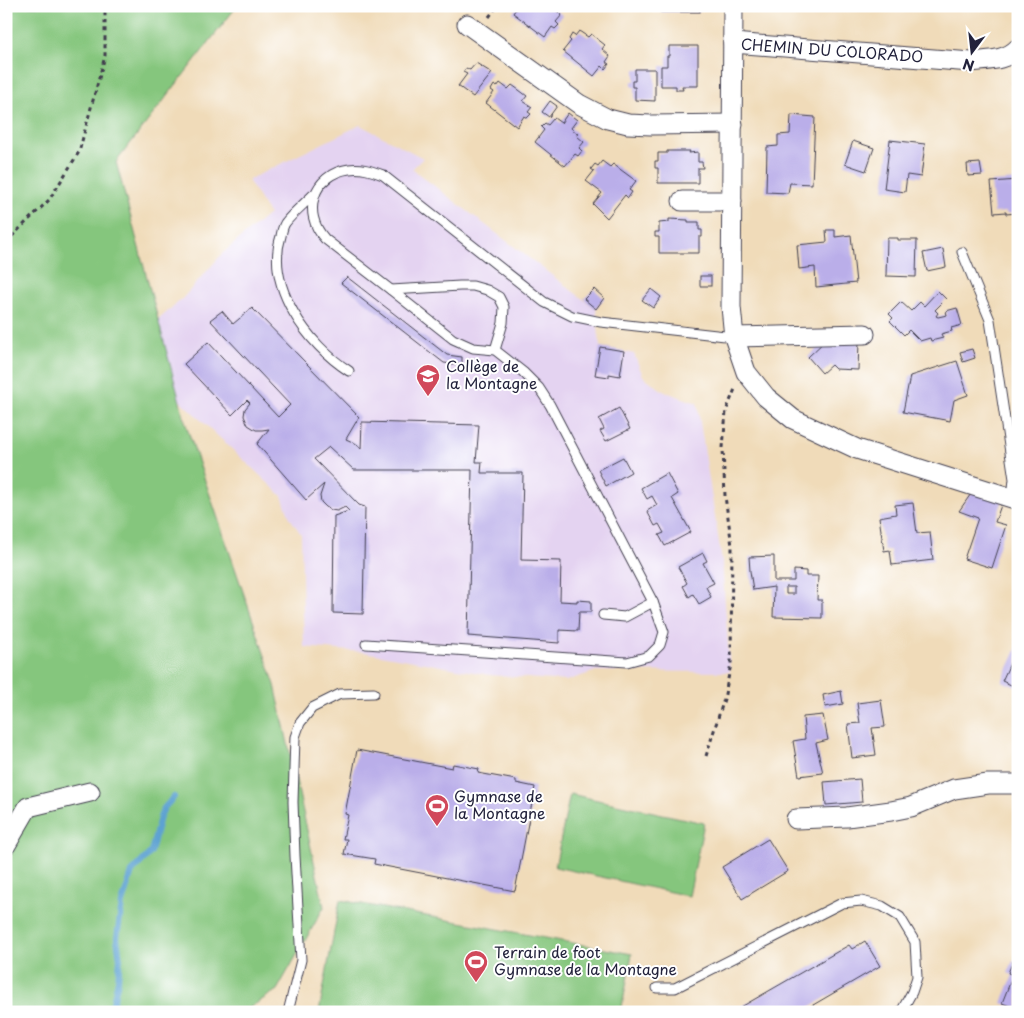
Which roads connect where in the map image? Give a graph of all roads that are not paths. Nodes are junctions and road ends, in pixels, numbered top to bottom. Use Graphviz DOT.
graph roads {
  1 [pos="733,6"];
  2 [pos="467,24"];
  3 [pos="733,43"];
  4 [pos="1018,48"];
  5 [pos="733,124"];
  6 [pos="314,194"];
  7 [pos="682,201"];
  8 [pos="732,201"];
  9 [pos="962,252"];
  10 [pos="391,290"];
  11 [pos="865,334"];
  12 [pos="734,337"];
  13 [pos="495,350"];
  14 [pos="348,371"];
  15 [pos="1015,499"];
  16 [pos="653,602"];
  17 [pos="603,615"];
  18 [pos="366,644"];
  19 [pos="374,693"];
  20 [pos="1018,784"];
  21 [pos="90,792"];
  22 [pos="796,819"];
  23 [pos="6,845"];
  24 [pos="657,988"];
  25 [pos="288,1012"];
  26 [pos="901,1012"];
  1 -- 3 [label="street, CHEMIN DU COLORADO"];
  2 -- 5 [label="street"];
  3 -- 4 [label="street, CHEMIN DU COLORADO"];
  3 -- 5 [label="street, CHEMIN DU COLORADO"];
  5 -- 8 [label="street, CHEMIN DU COLORADO"];
  6 -- 10 [label="lane"];
  6 -- 12 [label="lane"];
  6 -- 14 [label="lane"];
  7 -- 8 [label="street"];
  8 -- 12 [label="street, CHEMIN DU COLORADO"];
  9 -- 15 [label="lane"];
  10 -- 13 [label="lane"];
  10 -- 13 [label="lane"];
  11 -- 12 [label="street"];
  12 -- 15 [label="street, CHEMIN DU COLORADO"];
  13 -- 16 [label="lane"];
  16 -- 17 [label="lane"];
  16 -- 18 [label="lane"];
  19 -- 25 [label="lane"];
  20 -- 22 [label="street"];
  21 -- 23 [label="street"];
  24 -- 26 [label="lane"];
}
